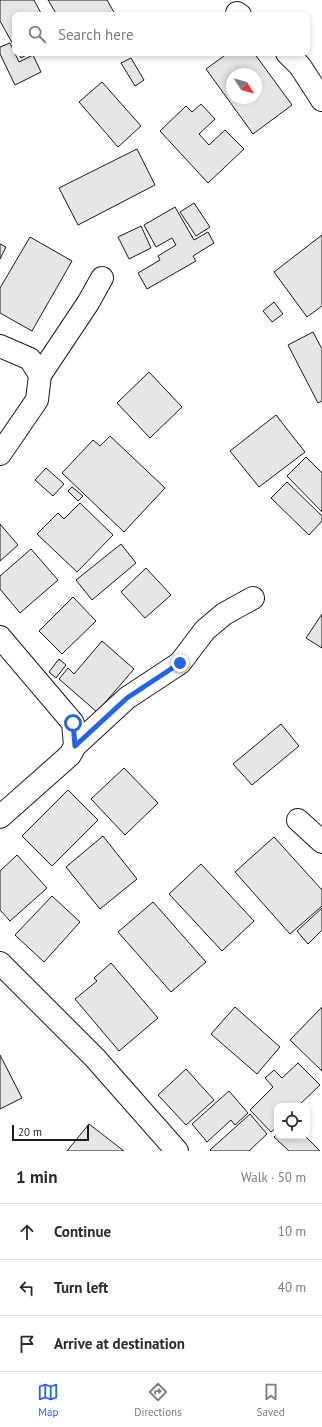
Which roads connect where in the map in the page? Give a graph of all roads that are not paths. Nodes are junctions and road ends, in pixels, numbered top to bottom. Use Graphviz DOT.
graph roads {
  1 [pos="290,56"];
  2 [pos="322,100"];
  3 [pos="102,278"];
  4 [pos="0,346"];
  5 [pos="40,374"];
  6 [pos="0,454"];
  7 [pos="253,598"];
  8 [pos="0,637"];
  9 [pos="75,746"];
  10 [pos="0,816"];
  11 [pos="298,820"];
  12 [pos="322,842"];
  13 [pos="0,963"];
  14 [pos="177,1151"];
  1 -- 2 [label="street"];
  3 -- 5 [label="street"];
  4 -- 5 [label="street"];
  5 -- 6 [label="street"];
  7 -- 9 [label="street"];
  8 -- 9 [label="street"];
  9 -- 10 [label="street"];
  11 -- 12 [label="street"];
  13 -- 14 [label="street"];
}
